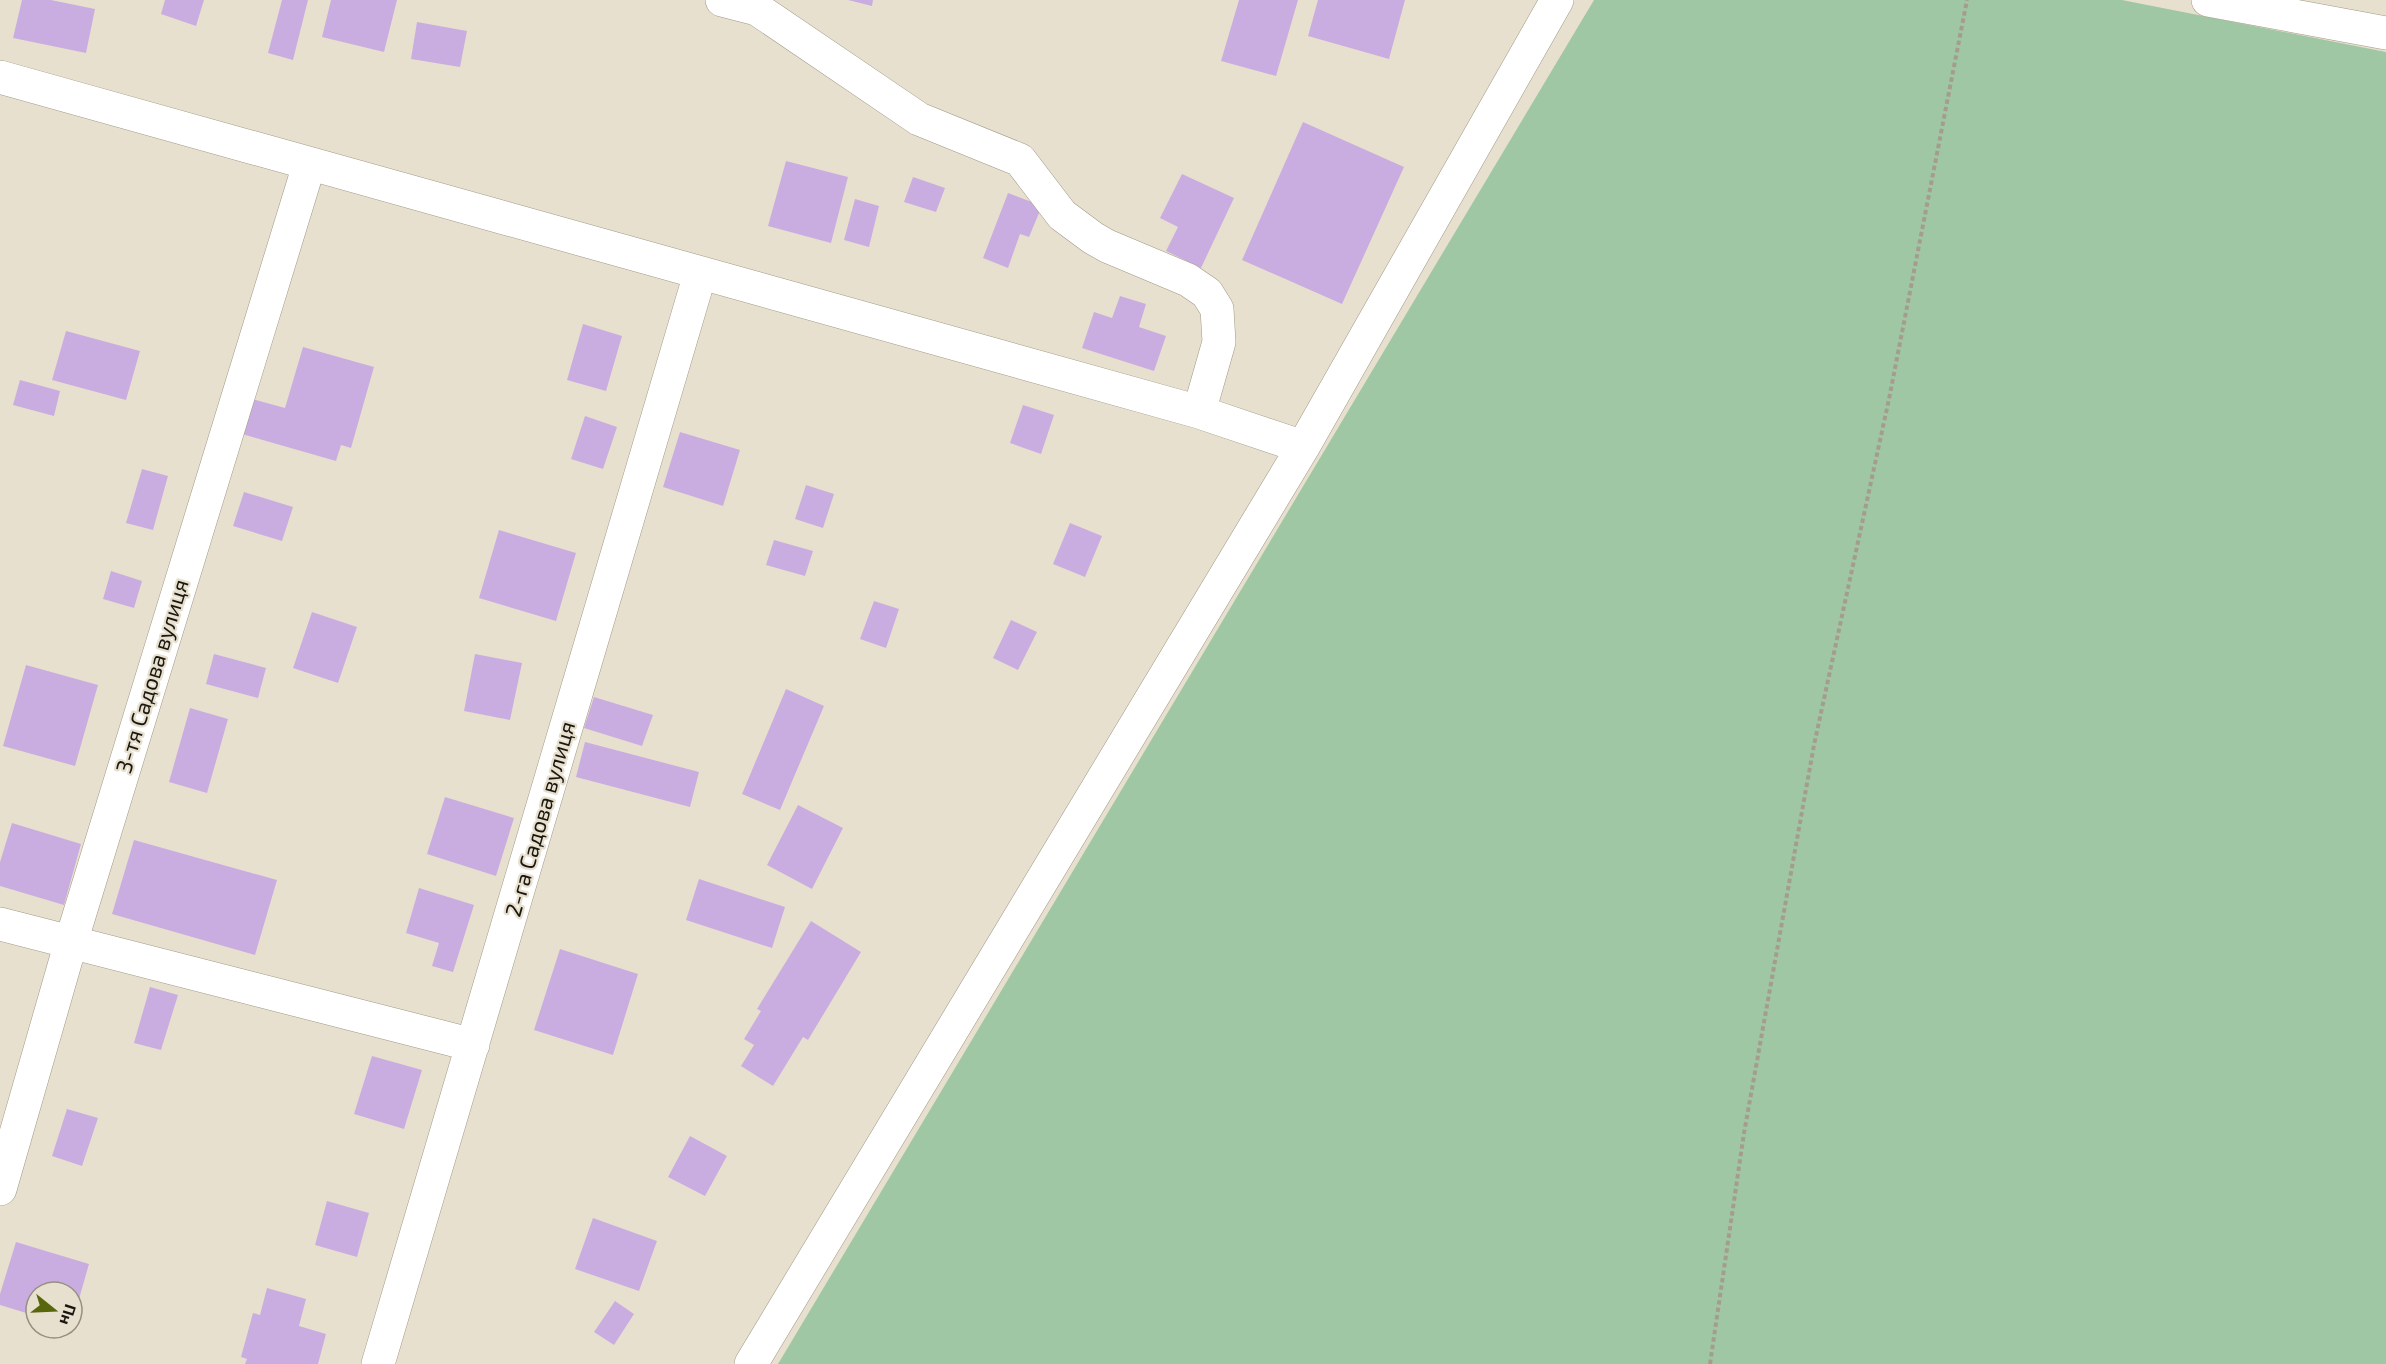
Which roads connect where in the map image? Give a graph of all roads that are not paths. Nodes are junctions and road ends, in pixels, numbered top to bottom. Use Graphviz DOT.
graph roads {
  1 [pos="722,0"];
  2 [pos="1557,0"];
  3 [pos="2208,0"];
  4 [pos="2386,33"];
  5 [pos="0,77"];
  6 [pos="309,165"];
  7 [pos="700,274"];
  8 [pos="1199,412"];
  9 [pos="1303,447"];
  10 [pos="0,924"];
  11 [pos="71,942"];
  12 [pos="474,1045"];
  13 [pos="0,1189"];
  14 [pos="378,1364"];
  15 [pos="751,1364"];
  1 -- 8 [label="street"];
  2 -- 9 [label="street"];
  3 -- 4 [label="street"];
  5 -- 6 [label="street"];
  6 -- 7 [label="street"];
  6 -- 11 [label="street, 3-тя Садова вулиця"];
  7 -- 8 [label="street"];
  7 -- 12 [label="street, 2-га Садова вулиця"];
  8 -- 9 [label="street"];
  9 -- 15 [label="street"];
  10 -- 11 [label="street"];
  11 -- 12 [label="street"];
  11 -- 13 [label="street, 3-тя Садова вулиця"];
  12 -- 14 [label="street, 2-га Садова вулиця"];
}
